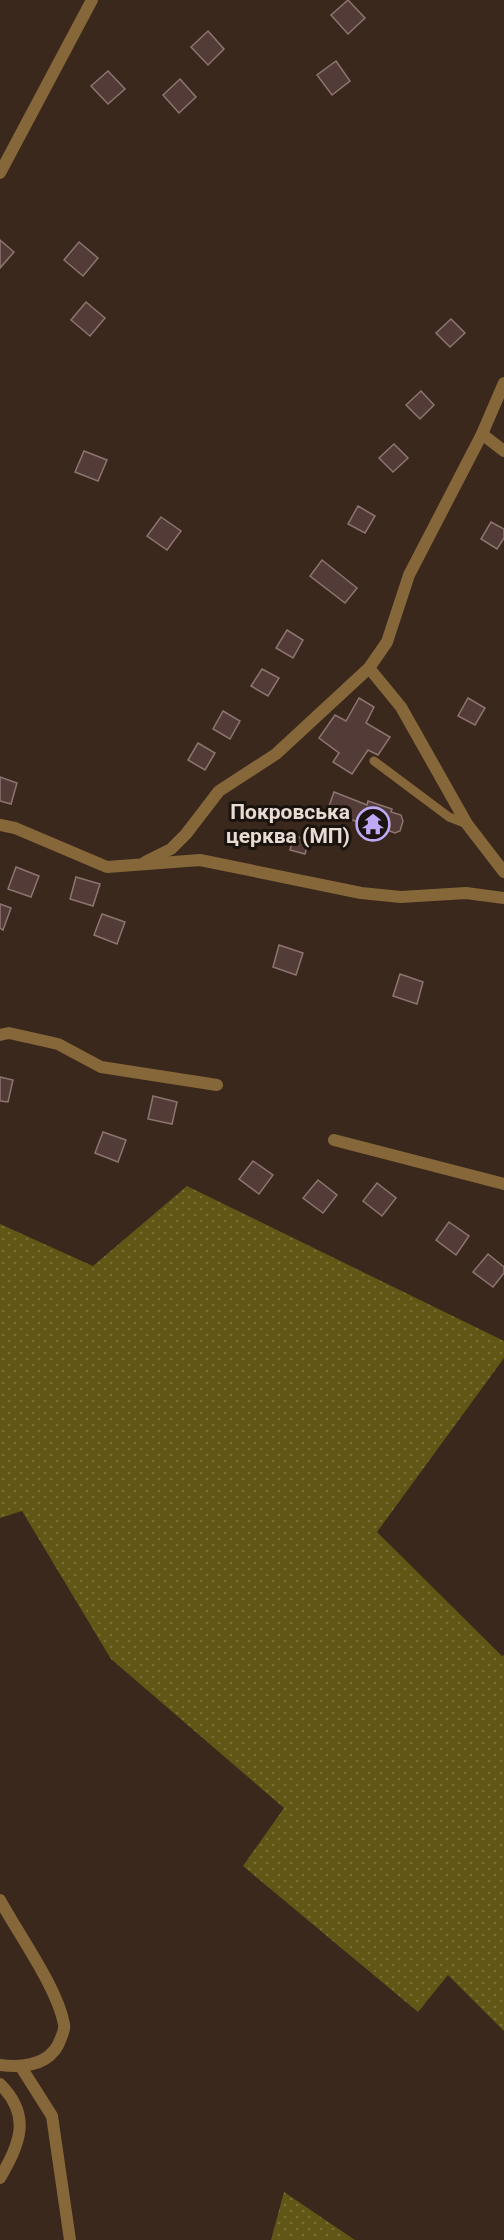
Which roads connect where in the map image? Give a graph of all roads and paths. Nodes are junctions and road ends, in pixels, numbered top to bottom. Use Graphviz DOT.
graph roads {
  1 [pos="92,0"];
  2 [pos="0,172"];
  3 [pos="504,383"];
  4 [pos="482,434"];
  5 [pos="504,450"];
  6 [pos="369,668"];
  7 [pos="374,760"];
  8 [pos="467,824"];
  9 [pos="0,825"];
  10 [pos="145,862"];
  11 [pos="504,872"];
  12 [pos="504,898"];
  13 [pos="0,1035"];
  14 [pos="217,1085"];
  15 [pos="334,1140"];
  16 [pos="504,1184"];
  17 [pos="0,1900"];
  18 [pos="0,2066"];
  19 [pos="21,2067"];
  20 [pos="0,2084"];
  21 [pos="0,2178"];
  22 [pos="70,2240"];
  1 -- 2 [label="street"];
  3 -- 4 [label="street"];
  4 -- 5 [label="street"];
  4 -- 6 [label="street"];
  6 -- 8 [label="street"];
  6 -- 10 [label="street"];
  7 -- 8 [label="lane"];
  8 -- 11 [label="street"];
  9 -- 10 [label="street"];
  10 -- 12 [label="street"];
  13 -- 14 [label="street"];
  15 -- 16 [label="street"];
  17 -- 19 [label="street"];
  18 -- 19 [label="street"];
  19 -- 22 [label="street"];
  20 -- 21 [label="street"];
}
